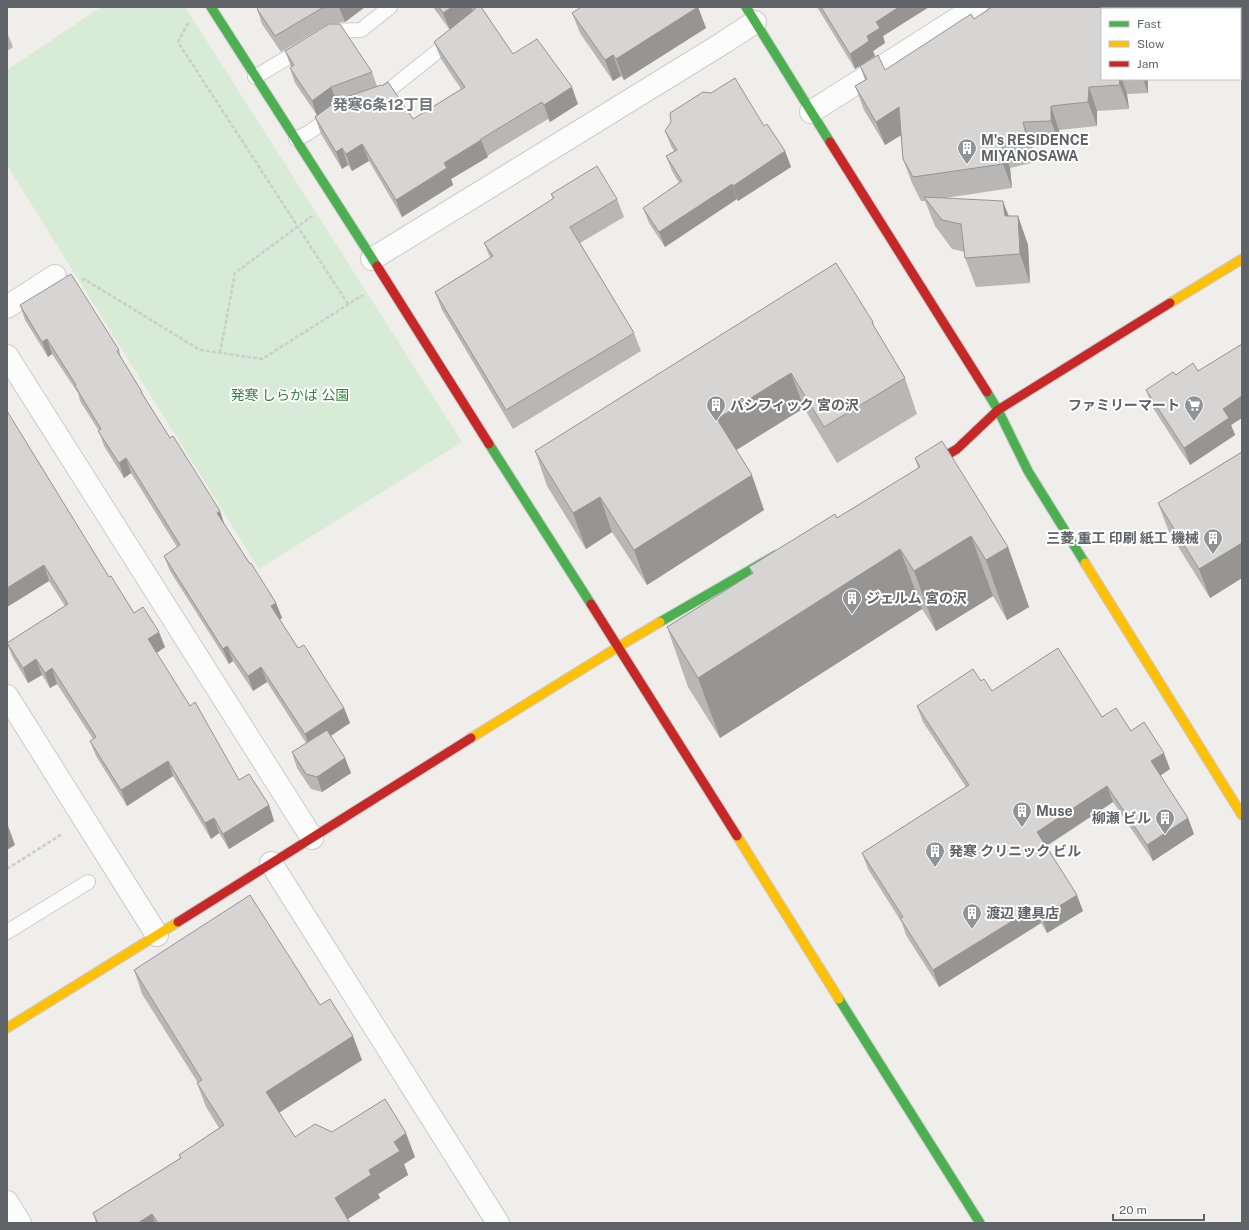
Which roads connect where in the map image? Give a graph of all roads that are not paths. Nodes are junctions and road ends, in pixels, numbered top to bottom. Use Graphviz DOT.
graph roads {
  1 [pos="211,7"];
  2 [pos="390,7"];
  3 [pos="976,7"];
  4 [pos="750,14"];
  5 [pos="463,31"];
  6 [pos="255,77"];
  7 [pos="362,102"];
  8 [pos="340,110"];
  9 [pos="811,112"];
  10 [pos="296,139"];
  11 [pos="372,259"];
  12 [pos="1242,259"];
  13 [pos="55,276"];
  14 [pos="7,307"];
  15 [pos="7,356"];
  16 [pos="998,410"];
  17 [pos="916,473"];
  18 [pos="781,552"];
  19 [pos="618,647"];
  20 [pos="7,696"];
  21 [pos="1242,815"];
  22 [pos="312,838"];
  23 [pos="272,863"];
  24 [pos="88,882"];
  25 [pos="7,932"];
  26 [pos="157,935"];
  27 [pos="7,1028"];
  28 [pos="7,1202"];
  29 [pos="20,1223"];
  30 [pos="498,1223"];
  31 [pos="980,1223"];
  1 -- 6 [label="street"];
  2 -- 6 [label="lane"];
  3 -- 9 [label="street"];
  4 -- 9 [label="street"];
  4 -- 11 [label="street"];
  5 -- 7 [label="lane"];
  6 -- 10 [label="street"];
  8 -- 10 [label="lane"];
  9 -- 16 [label="street"];
  10 -- 11 [label="street"];
  11 -- 19 [label="street"];
  12 -- 16 [label="street"];
  13 -- 14 [label="street"];
  15 -- 22 [label="street"];
  16 -- 17 [label="street"];
  16 -- 21 [label="street"];
  18 -- 19 [label="street"];
  19 -- 22 [label="street"];
  19 -- 31 [label="street"];
  20 -- 26 [label="street"];
  22 -- 23 [label="street"];
  23 -- 26 [label="street"];
  23 -- 30 [label="street"];
  24 -- 25 [label="lane"];
  26 -- 27 [label="street"];
  28 -- 29 [label="street"];
}
